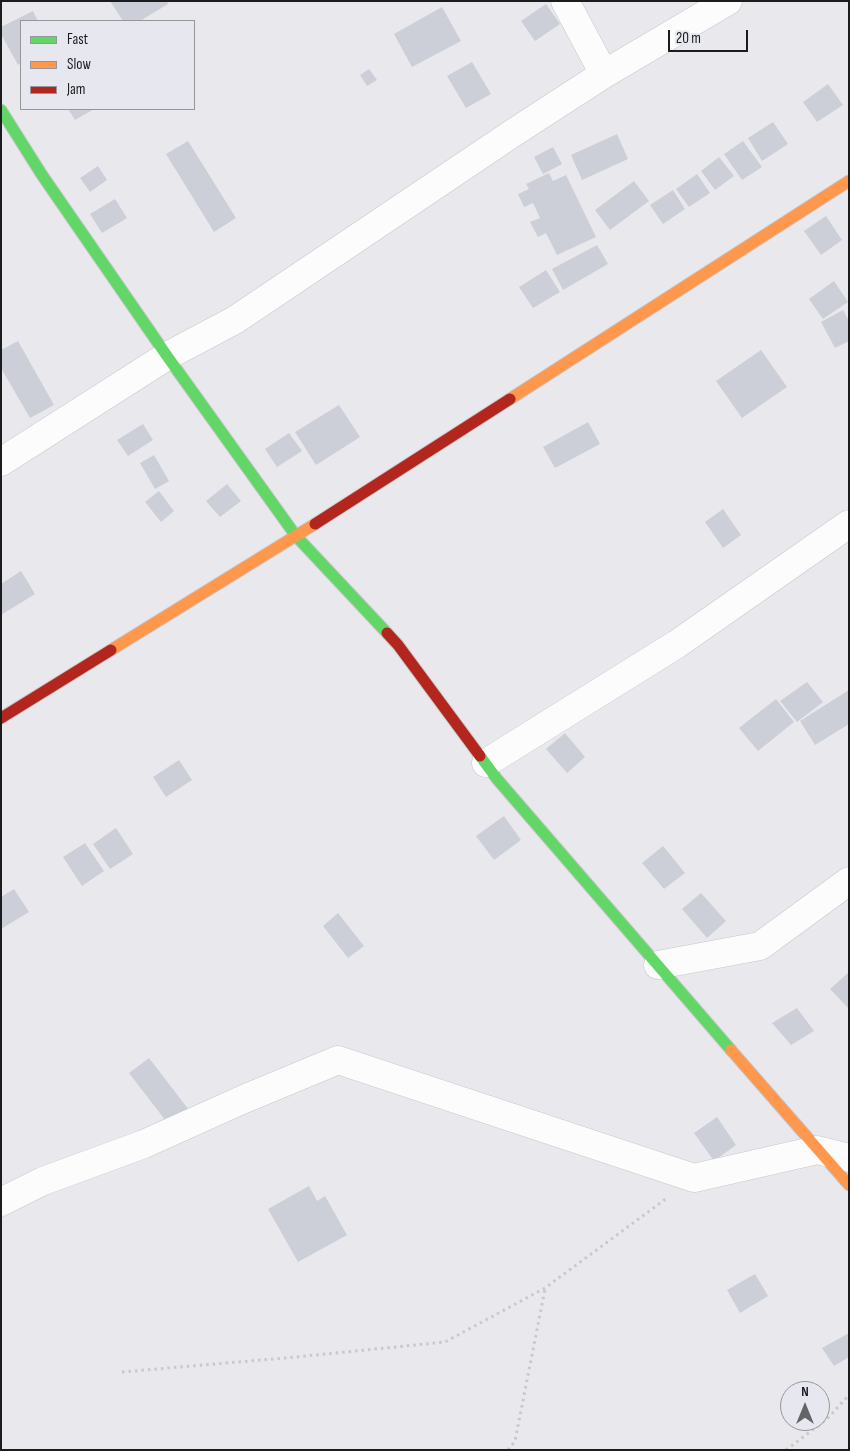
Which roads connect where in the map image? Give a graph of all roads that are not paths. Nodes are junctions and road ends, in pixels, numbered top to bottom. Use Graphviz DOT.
graph roads {
  1 [pos="565,1"];
  2 [pos="728,1"];
  3 [pos="604,74"];
  4 [pos="1,110"];
  5 [pos="847,185"];
  6 [pos="167,356"];
  7 [pos="1,462"];
  8 [pos="849,524"];
  9 [pos="296,536"];
  10 [pos="1,718"];
  11 [pos="486,763"];
  12 [pos="849,881"];
  13 [pos="658,965"];
  14 [pos="817,1150"];
  15 [pos="849,1158"];
  16 [pos="849,1185"];
  17 [pos="1,1202"];
  1 -- 3 [label="street"];
  2 -- 3 [label="street"];
  3 -- 6 [label="street"];
  4 -- 6 [label="street"];
  5 -- 9 [label="street"];
  6 -- 7 [label="street"];
  6 -- 9 [label="street"];
  8 -- 11 [label="street"];
  9 -- 10 [label="street"];
  9 -- 11 [label="street"];
  11 -- 13 [label="street"];
  12 -- 13 [label="street"];
  13 -- 14 [label="street"];
  14 -- 15 [label="street"];
  14 -- 16 [label="street"];
  14 -- 17 [label="street"];
}
